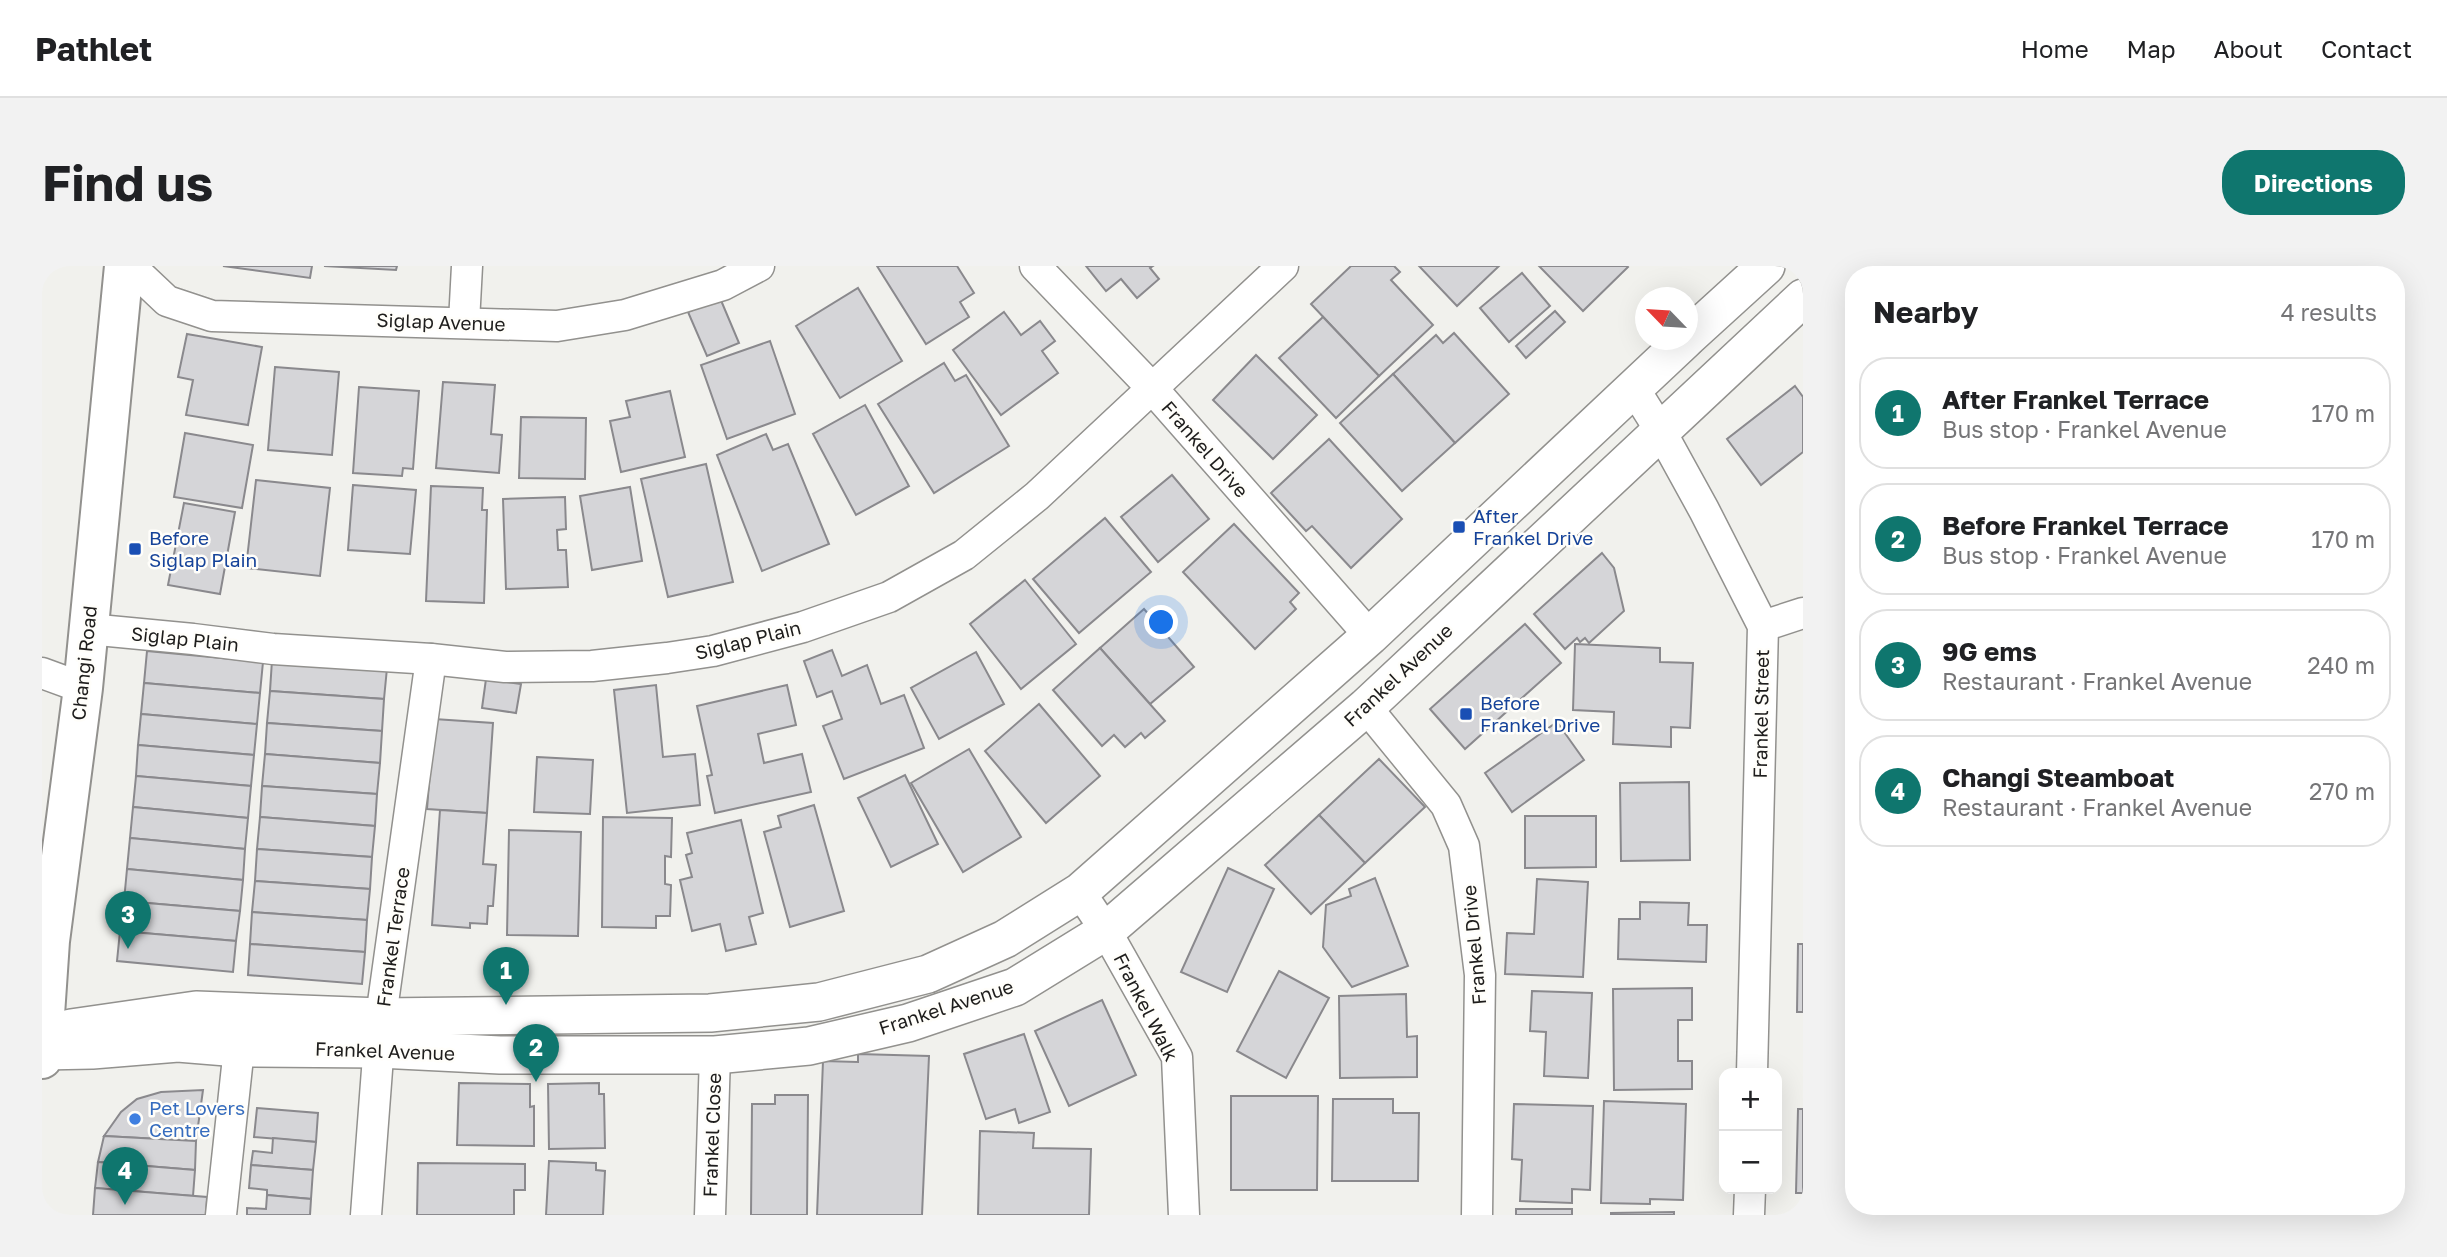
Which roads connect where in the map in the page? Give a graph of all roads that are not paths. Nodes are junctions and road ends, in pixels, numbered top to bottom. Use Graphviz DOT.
graph roads {
  1 [pos="124,266"];
  2 [pos="130,266"];
  3 [pos="467,266"];
  4 [pos="759,266"];
  5 [pos="1035,266"];
  6 [pos="1283,266"];
  7 [pos="1766,266"];
  8 [pos="1803,298"];
  9 [pos="464,322"];
  10 [pos="1698,327"];
  11 [pos="1673,350"];
  12 [pos="1151,387"];
  13 [pos="1633,387"];
  14 [pos="1660,430"];
  15 [pos="1803,613"];
  16 [pos="1763,626"];
  17 [pos="88,629"];
  18 [pos="1370,636"];
  19 [pos="431,659"];
  20 [pos="42,673"];
  21 [pos="83,688"];
  22 [pos="1366,707"];
  23 [pos="1080,892"];
  24 [pos="1106,931"];
  25 [pos="380,1033"];
  26 [pos="43,1044"];
  27 [pos="239,1048"];
  28 [pos="715,1055"];
  29 [pos="1752,1068"];
  30 [pos="1749,1194"];
  31 [pos="221,1215"];
  32 [pos="366,1215"];
  33 [pos="710,1215"];
  34 [pos="1184,1215"];
  35 [pos="1477,1215"];
  36 [pos="1749,1215"];
  1 -- 17 [label="main road, Changi Road"];
  2 -- 9 [label="street, Siglap Avenue"];
  3 -- 9 [label="street"];
  4 -- 9 [label="street, Siglap Avenue"];
  5 -- 12 [label="street, Frankel Drive"];
  6 -- 12 [label="street, Siglap Plain"];
  7 -- 10 [label="street, Frankel Avenue"];
  8 -- 14 [label="street, Frankel Avenue"];
  11 -- 13 [label="street, Frankel Avenue"];
  12 -- 18 [label="street, Frankel Drive"];
  12 -- 19 [label="street, Siglap Plain"];
  13 -- 14 [label="street, Frankel Street"];
  13 -- 18 [label="street, Frankel Avenue"];
  14 -- 16 [label="street, Frankel Street"];
  14 -- 22 [label="street, Frankel Avenue"];
  15 -- 16 [label="street"];
  16 -- 29 [label="street, Frankel Street"];
  17 -- 19 [label="street, Siglap Plain"];
  17 -- 21 [label="main road, Changi Road"];
  18 -- 23 [label="street, Frankel Avenue"];
  19 -- 25 [label="street, Frankel Terrace"];
  20 -- 21 [label="street"];
  21 -- 26 [label="main road, Changi Road"];
  22 -- 24 [label="street, Frankel Avenue"];
  22 -- 35 [label="street, Frankel Drive"];
  23 -- 24 [label="street, Frankel Walk"];
  23 -- 25 [label="street, Frankel Avenue"];
  24 -- 28 [label="street, Frankel Avenue"];
  24 -- 34 [label="street, Frankel Walk"];
  25 -- 26 [label="street, Frankel Avenue"];
  25 -- 27 [label="street, Frankel Avenue"];
  25 -- 28 [label="street, Frankel Avenue"];
  25 -- 32 [label="street, Frankel Terrace"];
  26 -- 27 [label="street, Frankel Avenue"];
  27 -- 31 [label="street"];
  28 -- 33 [label="street, Frankel Close"];
  30 -- 36 [label="street"];
}
